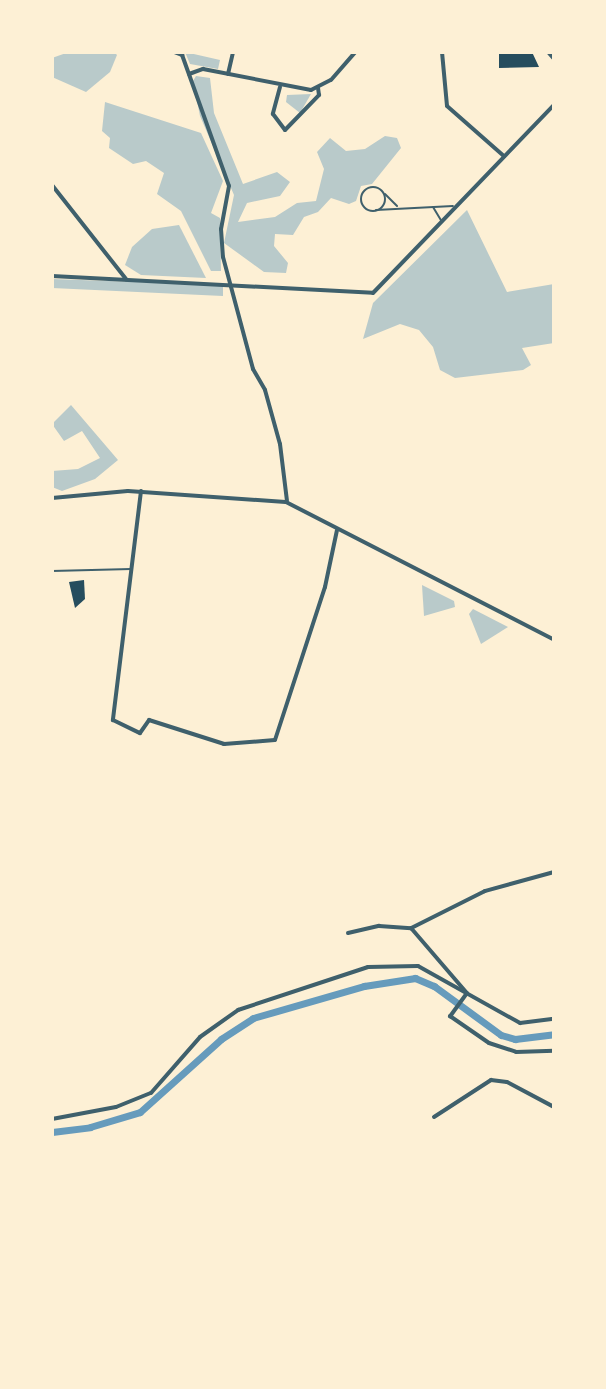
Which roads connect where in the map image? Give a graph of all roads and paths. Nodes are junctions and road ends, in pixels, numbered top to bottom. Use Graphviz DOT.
graph roads {
  1 [pos="174,52"];
  2 [pos="233,52"];
  3 [pos="355,52"];
  4 [pos="442,52"];
  5 [pos="548,52"];
  6 [pos="182,53"];
  7 [pos="554,59"];
  8 [pos="189,74"];
  9 [pos="228,74"];
  10 [pos="280,87"];
  11 [pos="318,88"];
  12 [pos="554,105"];
  13 [pos="504,156"];
  14 [pos="52,185"];
  15 [pos="383,193"];
  16 [pos="458,206"];
  17 [pos="398,207"];
  18 [pos="431,207"];
  19 [pos="376,210"];
  20 [pos="442,223"];
  21 [pos="52,276"];
  22 [pos="126,279"];
  23 [pos="230,284"];
  24 [pos="141,491"];
  25 [pos="52,498"];
  26 [pos="286,502"];
  27 [pos="337,530"];
  28 [pos="132,569"];
  29 [pos="52,571"];
  30 [pos="554,640"];
  31 [pos="554,872"];
  32 [pos="411,928"];
  33 [pos="348,933"];
  34 [pos="467,993"];
  35 [pos="554,1019"];
  36 [pos="554,1051"];
  37 [pos="554,1107"];
  38 [pos="434,1117"];
  39 [pos="52,1119"];
  1 -- 6 [label="street"];
  2 -- 9 [label="street"];
  3 -- 11 [label="street"];
  4 -- 13 [label="street"];
  5 -- 7 [label="street"];
  6 -- 8 [label="street"];
  8 -- 9 [label="street"];
  8 -- 23 [label="street"];
  9 -- 10 [label="street"];
  10 -- 11 [label="street"];
  10 -- 11 [label="street"];
  12 -- 13 [label="street"];
  13 -- 16 [label="street"];
  14 -- 22 [label="street"];
  15 -- 17 [label="lane"];
  15 -- 19 [label="lane"];
  15 -- 19 [label="lane"];
  16 -- 18 [label="lane"];
  16 -- 20 [label="street"];
  17 -- 18 [label="lane"];
  17 -- 19 [label="lane"];
  18 -- 20 [label="lane"];
  20 -- 23 [label="street"];
  21 -- 22 [label="street"];
  22 -- 23 [label="street"];
  23 -- 26 [label="street"];
  24 -- 25 [label="street"];
  24 -- 26 [label="street"];
  24 -- 28 [label="street"];
  26 -- 27 [label="street"];
  27 -- 28 [label="street"];
  27 -- 30 [label="street"];
  28 -- 29 [label="lane"];
  31 -- 32 [label="street"];
  32 -- 33 [label="street"];
  32 -- 34 [label="street"];
  34 -- 35 [label="street"];
  34 -- 36 [label="street"];
  34 -- 39 [label="street"];
  37 -- 38 [label="street"];
}
